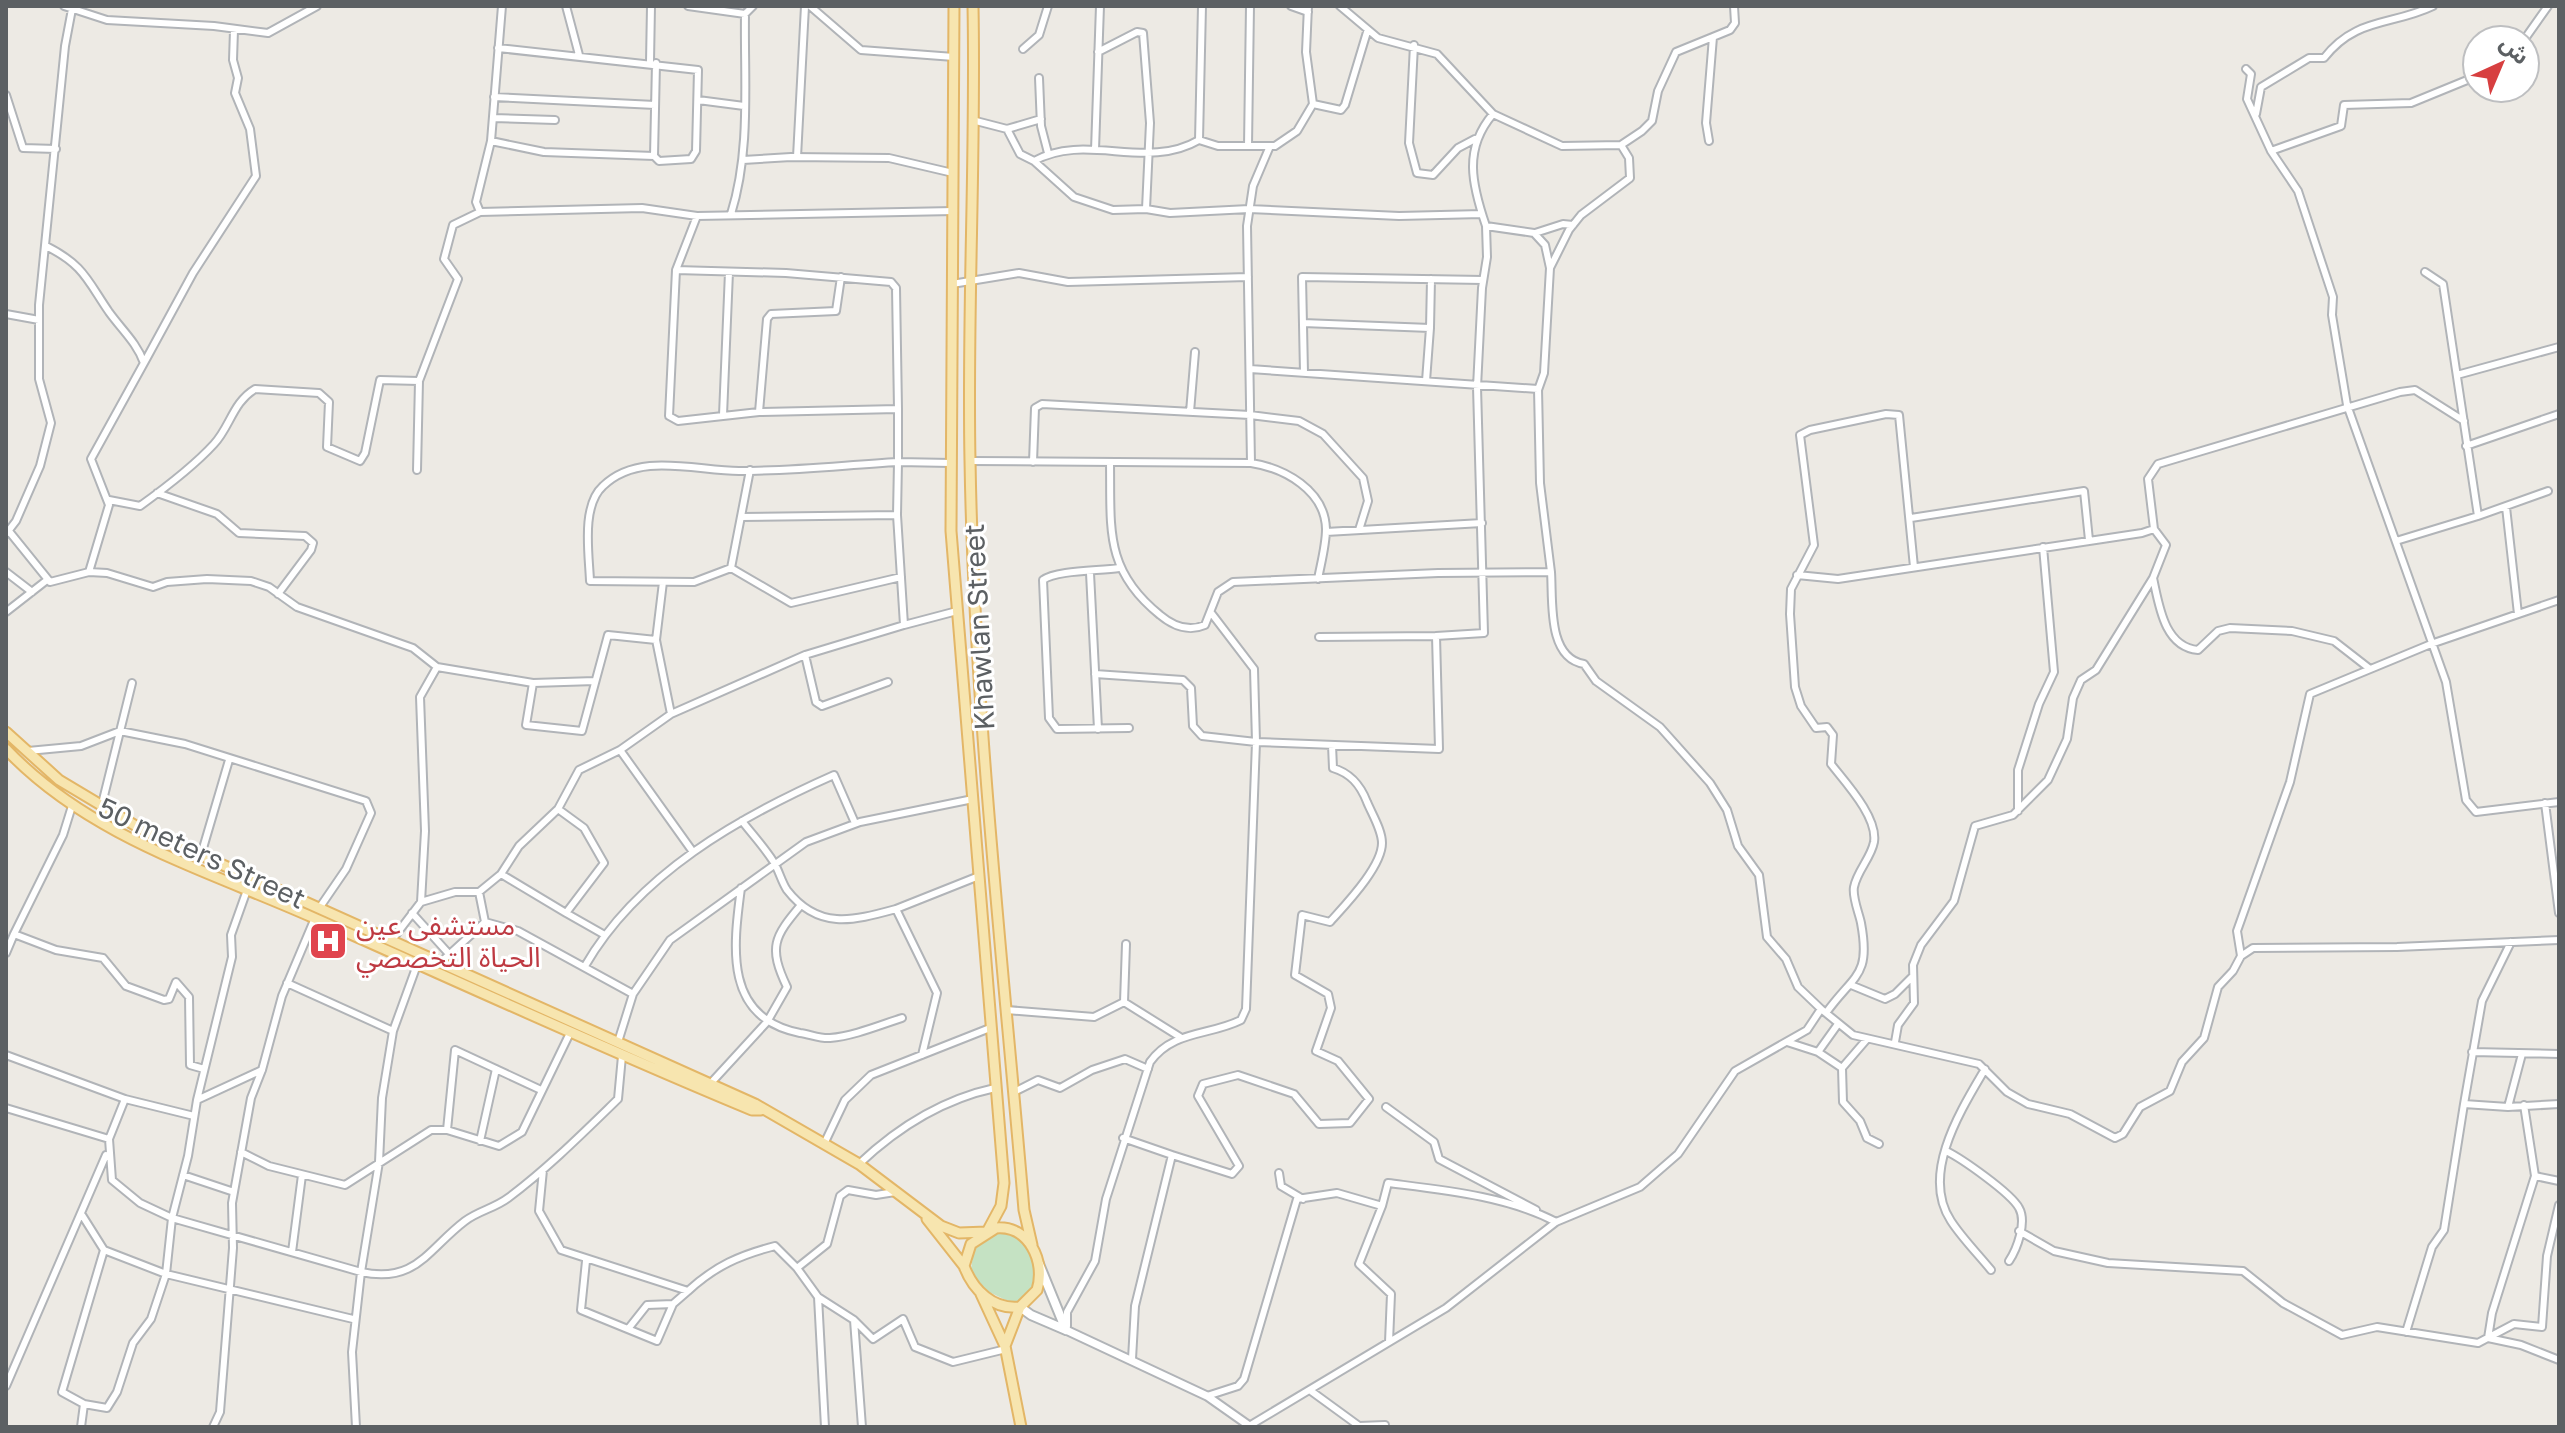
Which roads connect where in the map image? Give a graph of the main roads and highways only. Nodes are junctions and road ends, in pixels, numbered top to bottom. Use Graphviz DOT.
graph roads {
  1 [pos="954,6"];
  2 [pos="973,6"];
  3 [pos="966,706"];
  4 [pos="982,709"];
  5 [pos="6,732"];
  6 [pos="6,749"];
  7 [pos="59,780"];
  8 [pos="50,790"];
  9 [pos="277,888"];
  10 [pos="273,900"];
  11 [pos="761,1110"];
  12 [pos="925,1216"];
  13 [pos="987,1232"];
  14 [pos="1032,1245"];
  15 [pos="1039,1264"];
  16 [pos="964,1266"];
  17 [pos="981,1294"];
  18 [pos="1020,1307"];
  19 [pos="1005,1348"];
  20 [pos="1021,1427"];
  1 -- 3 [label="main road, Khawlan Street"];
  2 -- 4 [label="main road, Khawlan Street"];
  3 -- 4 [label="main road"];
  3 -- 13 [label="main road, Khawlan Street"];
  4 -- 14 [label="main road, Khawlan Street"];
  5 -- 7 [label="main road, 50 meters Street"];
  6 -- 8 [label="main road, 50 meters Street"];
  7 -- 8 [label="main road"];
  7 -- 9 [label="main road, 50 meters Street"];
  8 -- 10 [label="main road, 50 meters Street"];
  9 -- 10 [label="main road"];
  9 -- 11 [label="main road, 50 meters Street"];
  10 -- 11 [label="main road, 50 meters Street"];
  11 -- 12 [label="main road, 50 meters Street"];
  12 -- 13 [label="main road, 50 meters Street"];
  12 -- 16 [label="main road, 50 meters Street"];
  13 -- 14 [label="main road"];
  13 -- 16 [label="main road"];
  14 -- 15 [label="main road"];
  15 -- 18 [label="main road"];
  15 -- 18 [label="main road"];
  16 -- 17 [label="main road"];
  17 -- 18 [label="main road"];
  17 -- 19 [label="main road"];
  18 -- 19 [label="main road"];
  19 -- 20 [label="main road"];
}
